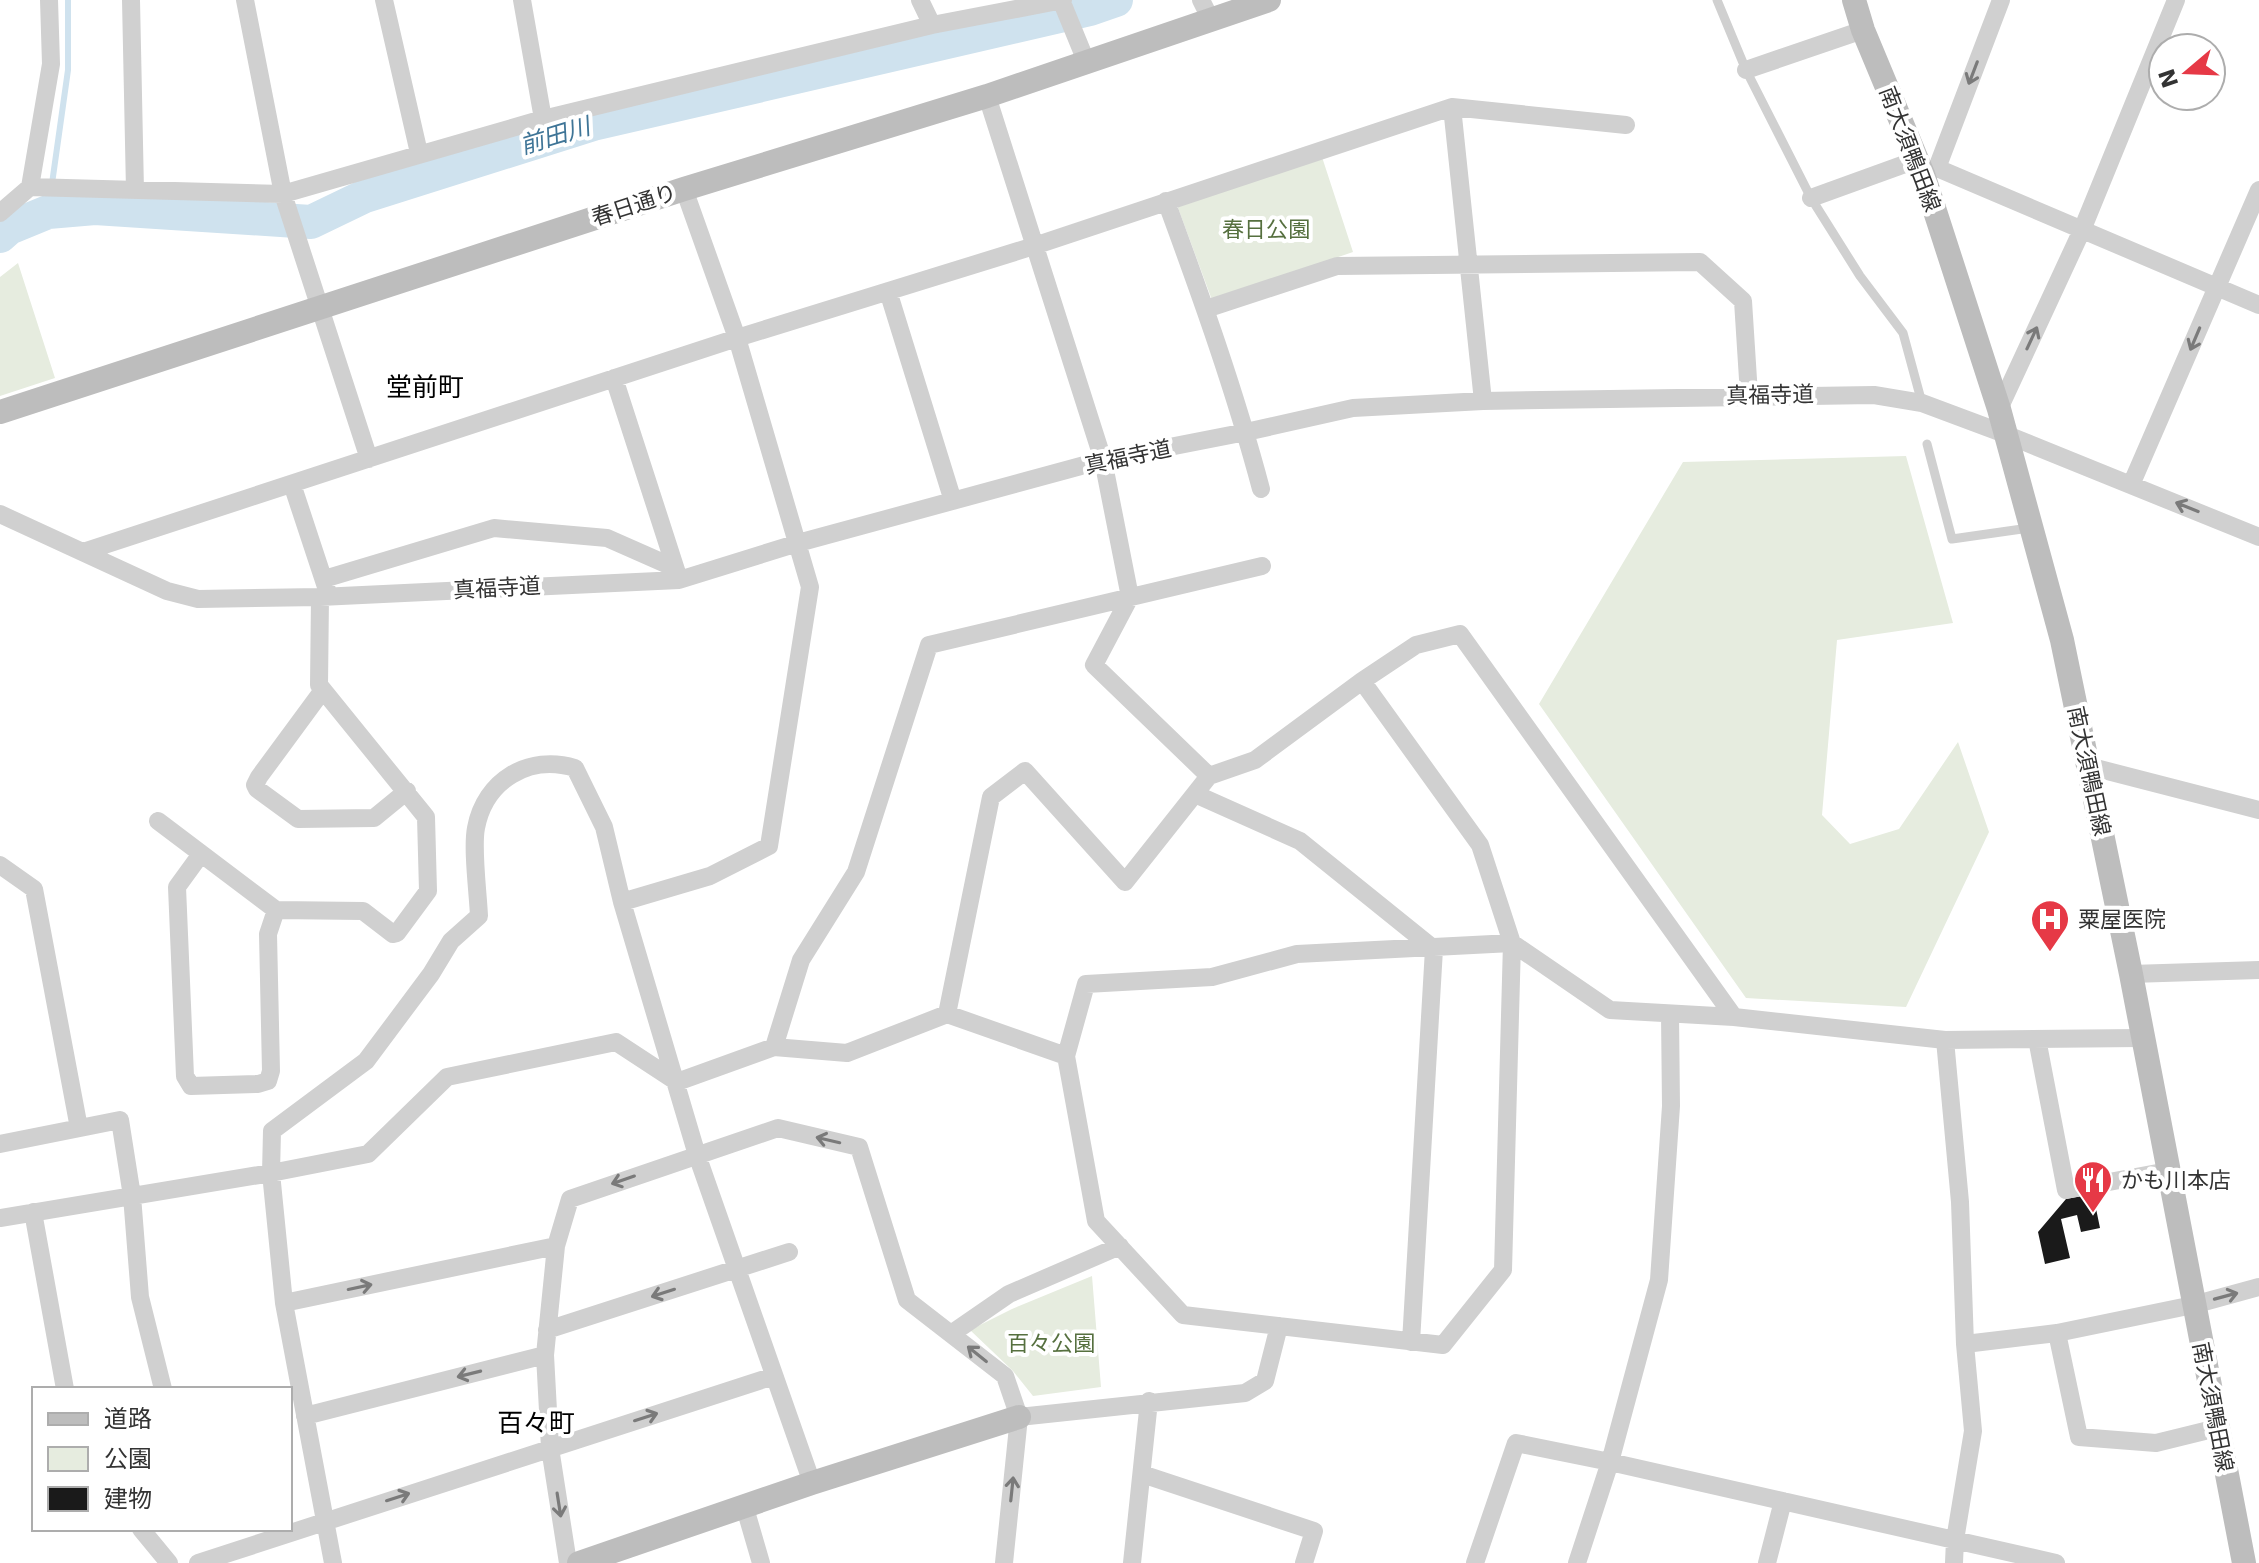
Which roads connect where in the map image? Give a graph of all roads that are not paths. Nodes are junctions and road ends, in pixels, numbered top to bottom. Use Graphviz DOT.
graph roads {
  1 [pos="49,0"];
  2 [pos="131,0"];
  3 [pos="245,0"];
  4 [pos="384,0"];
  5 [pos="522,0"];
  6 [pos="920,0"];
  7 [pos="1062,0"];
  8 [pos="1269,0"];
  9 [pos="1717,0"];
  10 [pos="1854,0"];
  11 [pos="2001,0"];
  12 [pos="2176,0"];
  13 [pos="1206,9"];
  14 [pos="932,25"];
  15 [pos="1863,30"];
  16 [pos="1086,61"];
  17 [pos="1746,70"];
  18 [pos="987,96"];
  19 [pos="1452,107"];
  20 [pos="543,119"];
  21 [pos="1626,125"];
  22 [pos="419,153"];
  23 [pos="1925,167"];
  24 [pos="30,187"];
  25 [pos="684,189"];
  26 [pos="135,190"];
  27 [pos="2259,190"];
  28 [pos="283,194"];
  29 [pos="1811,198"];
  30 [pos="1166,201"];
  31 [pos="0,213"];
  32 [pos="2082,230"];
  33 [pos="1034,246"];
  34 [pos="1469,266"];
  35 [pos="2217,288"];
  36 [pos="888,291"];
  37 [pos="320,305"];
  38 [pos="2259,305"];
  39 [pos="1206,309"];
  40 [pos="737,338"];
  41 [pos="614,378"];
  42 [pos="1749,395"];
  43 [pos="1483,401"];
  44 [pos="1922,403"];
  45 [pos="1999,409"];
  46 [pos="0,412"];
  47 [pos="1246,432"];
  48 [pos="2005,434"];
  49 [pos="1927,444"];
  50 [pos="369,459"];
  51 [pos="1103,460"];
  52 [pos="292,484"];
  53 [pos="2131,485"];
  54 [pos="1261,489"];
  55 [pos="953,501"];
  56 [pos="0,514"];
  57 [pos="2032,528"];
  58 [pos="2259,537"];
  59 [pos="798,543"];
  60 [pos="83,552"];
  61 [pos="1262,566"];
  62 [pos="677,574"];
  63 [pos="324,591"];
  64 [pos="1130,597"];
  65 [pos="1362,681"];
  66 [pos="323,690"];
  67 [pos="2088,766"];
  68 [pos="1209,776"];
  69 [pos="407,791"];
  70 [pos="1195,794"];
  71 [pos="2259,810"];
  72 [pos="158,821"];
  73 [pos="201,854"];
  74 [pos="0,865"];
  75 [pos="622,902"];
  76 [pos="276,910"];
  77 [pos="1512,943"];
  78 [pos="1434,949"];
  79 [pos="2259,970"];
  80 [pos="2131,974"];
  81 [pos="947,1014"];
  82 [pos="1670,1014"];
  83 [pos="1734,1017"];
  84 [pos="2141,1038"];
  85 [pos="2037,1039"];
  86 [pos="1945,1040"];
  87 [pos="774,1047"];
  88 [pos="1066,1056"];
  89 [pos="677,1082"];
  90 [pos="79,1128"];
  91 [pos="0,1144"];
  92 [pos="697,1155"];
  93 [pos="2168,1171"];
  94 [pos="271,1173"];
  95 [pos="132,1196"];
  96 [pos="33,1212"];
  97 [pos="0,1218"];
  98 [pos="556,1246"];
  99 [pos="1120,1246"];
  100 [pos="789,1252"];
  101 [pos="737,1269"];
  102 [pos="2259,1287"];
  103 [pos="284,1303"];
  104 [pos="2193,1305"];
  105 [pos="1279,1326"];
  106 [pos="547,1330"];
  107 [pos="2057,1333"];
  108 [pos="951,1334"];
  109 [pos="1411,1342"];
  110 [pos="1965,1344"];
  111 [pos="545,1355"];
  112 [pos="774,1376"];
  113 [pos="65,1387"];
  114 [pos="162,1387"];
  115 [pos="1149,1401"];
  116 [pos="305,1416"];
  117 [pos="1019,1417"];
  118 [pos="2217,1428"];
  119 [pos="550,1448"];
  120 [pos="1610,1462"];
  121 [pos="1142,1474"];
  122 [pos="812,1483"];
  123 [pos="1783,1501"];
  124 [pos="745,1508"];
  125 [pos="324,1520"];
  126 [pos="143,1531"];
  127 [pos="292,1531"];
  128 [pos="292,1531"];
  129 [pos="1955,1540"];
  130 [pos="169,1563"];
  131 [pos="198,1563"];
  132 [pos="333,1563"];
  133 [pos="568,1563"];
  134 [pos="579,1563"];
  135 [pos="761,1563"];
  136 [pos="1003,1563"];
  137 [pos="1132,1563"];
  138 [pos="1304,1563"];
  139 [pos="1475,1563"];
  140 [pos="1577,1563"];
  141 [pos="1767,1563"];
  142 [pos="1954,1563"];
  143 [pos="2056,1563"];
  144 [pos="2244,1563"];
  1 -- 24 [label="street"];
  2 -- 26 [label="street"];
  3 -- 28 [label="street"];
  4 -- 22 [label="street"];
  5 -- 20 [label="street"];
  6 -- 14 [label="street"];
  7 -- 14 [label="street"];
  7 -- 16 [label="street"];
  8 -- 13 [label="street, 春日通り"];
  9 -- 17 [label="lane"];
  10 -- 15 [label="street, 南大須鴨田線"];
  11 -- 23 [label="street, one-way"];
  12 -- 32 [label="street"];
  13 -- 16 [label="street, 春日通り"];
  14 -- 20 [label="street"];
  15 -- 17 [label="street"];
  15 -- 23 [label="street, 南大須鴨田線"];
  16 -- 18 [label="street, 春日通り"];
  17 -- 29 [label="lane"];
  18 -- 25 [label="street, 春日通り"];
  18 -- 33 [label="street"];
  19 -- 21 [label="street"];
  19 -- 30 [label="street"];
  19 -- 34 [label="street"];
  20 -- 22 [label="street"];
  22 -- 28 [label="street"];
  23 -- 29 [label="street"];
  23 -- 32 [label="street"];
  23 -- 45 [label="street, 南大須鴨田線"];
  24 -- 26 [label="street"];
  24 -- 31 [label="street"];
  25 -- 37 [label="street, 春日通り"];
  25 -- 40 [label="street"];
  26 -- 28 [label="street"];
  27 -- 35 [label="street"];
  28 -- 37 [label="street"];
  29 -- 44 [label="lane"];
  30 -- 33 [label="street"];
  30 -- 39 [label="street"];
  32 -- 35 [label="street"];
  45 -- 32 [label="street, one-way"];
  33 -- 36 [label="street"];
  33 -- 51 [label="street"];
  34 -- 39 [label="street"];
  34 -- 42 [label="street"];
  34 -- 43 [label="street"];
  35 -- 38 [label="street"];
  35 -- 53 [label="street, one-way"];
  36 -- 40 [label="street"];
  36 -- 55 [label="street"];
  37 -- 46 [label="street, 春日通り"];
  37 -- 50 [label="street"];
  39 -- 47 [label="street"];
  40 -- 41 [label="street"];
  40 -- 59 [label="street"];
  41 -- 50 [label="street"];
  41 -- 62 [label="street"];
  42 -- 43 [label="street, 真福寺道"];
  42 -- 44 [label="street, 真福寺道"];
  43 -- 47 [label="street, 真福寺道"];
  44 -- 48 [label="street, 真福寺道"];
  45 -- 48 [label="street, 南大須鴨田線"];
  47 -- 51 [label="street, 真福寺道"];
  47 -- 54 [label="street"];
  48 -- 53 [label="street, 真福寺道"];
  48 -- 57 [label="street, 南大須鴨田線"];
  49 -- 57 [label="lane"];
  50 -- 52 [label="street"];
  51 -- 55 [label="street, 真福寺道"];
  51 -- 64 [label="street"];
  52 -- 60 [label="street"];
  52 -- 63 [label="street"];
  58 -- 53 [label="street, 真福寺道, one-way"];
  55 -- 59 [label="street, 真福寺道"];
  56 -- 60 [label="street, 真福寺道"];
  57 -- 67 [label="street, 南大須鴨田線"];
  59 -- 62 [label="street, 真福寺道"];
  59 -- 75 [label="street"];
  60 -- 63 [label="street, 真福寺道"];
  61 -- 64 [label="street"];
  62 -- 63 [label="street, 真福寺道"];
  62 -- 63 [label="street"];
  63 -- 66 [label="street"];
  64 -- 68 [label="street"];
  64 -- 87 [label="street"];
  65 -- 68 [label="street"];
  65 -- 77 [label="street"];
  65 -- 83 [label="street"];
  66 -- 69 [label="street"];
  66 -- 69 [label="street"];
  67 -- 71 [label="street"];
  67 -- 80 [label="street, 南大須鴨田線"];
  68 -- 70 [label="street"];
  69 -- 76 [label="street"];
  70 -- 78 [label="street"];
  70 -- 81 [label="street"];
  72 -- 73 [label="street"];
  73 -- 76 [label="street"];
  73 -- 76 [label="street"];
  74 -- 90 [label="street"];
  75 -- 89 [label="street"];
  75 -- 94 [label="street"];
  77 -- 78 [label="street"];
  77 -- 82 [label="street"];
  77 -- 109 [label="street"];
  78 -- 88 [label="street"];
  78 -- 109 [label="street"];
  79 -- 80 [label="street"];
  80 -- 84 [label="street, 南大須鴨田線"];
  81 -- 87 [label="street"];
  81 -- 88 [label="street"];
  82 -- 83 [label="street"];
  82 -- 120 [label="street"];
  83 -- 86 [label="street"];
  84 -- 85 [label="street"];
  84 -- 93 [label="street, 南大須鴨田線"];
  85 -- 86 [label="street"];
  85 -- 93 [label="street"];
  86 -- 110 [label="street"];
  87 -- 89 [label="street"];
  88 -- 99 [label="street"];
  89 -- 92 [label="street"];
  89 -- 94 [label="street"];
  90 -- 91 [label="street"];
  90 -- 95 [label="street"];
  92 -- 98 [label="street, one-way"];
  92 -- 101 [label="street"];
  108 -- 92 [label="street, one-way"];
  93 -- 104 [label="street, 南大須鴨田線"];
  94 -- 95 [label="street"];
  94 -- 103 [label="street"];
  95 -- 96 [label="street"];
  95 -- 114 [label="street"];
  96 -- 97 [label="street"];
  96 -- 113 [label="street"];
  103 -- 98 [label="street, one-way"];
  98 -- 106 [label="street"];
  99 -- 105 [label="street"];
  99 -- 108 [label="street"];
  100 -- 101 [label="street"];
  101 -- 106 [label="street, one-way"];
  101 -- 112 [label="street"];
  104 -- 102 [label="street, one-way"];
  103 -- 116 [label="street"];
  104 -- 107 [label="street"];
  104 -- 118 [label="street, 南大須鴨田線"];
  105 -- 109 [label="street"];
  105 -- 115 [label="street"];
  106 -- 111 [label="street"];
  107 -- 110 [label="street"];
  107 -- 118 [label="street"];
  117 -- 108 [label="street, one-way"];
  110 -- 129 [label="street"];
  111 -- 116 [label="street, one-way"];
  111 -- 119 [label="street"];
  119 -- 112 [label="street, one-way"];
  112 -- 122 [label="street"];
  115 -- 117 [label="street"];
  115 -- 121 [label="street"];
  116 -- 125 [label="street"];
  117 -- 122 [label="street"];
  136 -- 117 [label="street, one-way"];
  118 -- 144 [label="street, 南大須鴨田線"];
  125 -- 119 [label="street, one-way"];
  119 -- 133 [label="street, one-way"];
  120 -- 123 [label="street"];
  120 -- 139 [label="street"];
  120 -- 140 [label="street"];
  121 -- 137 [label="street"];
  121 -- 138 [label="street"];
  122 -- 124 [label="street"];
  123 -- 129 [label="street"];
  123 -- 141 [label="street"];
  124 -- 134 [label="street"];
  124 -- 135 [label="street"];
  125 -- 128 [label="street"];
  125 -- 132 [label="street"];
  126 -- 130 [label="street"];
  127 -- 131 [label="street"];
  129 -- 142 [label="street"];
  129 -- 143 [label="street"];
}
